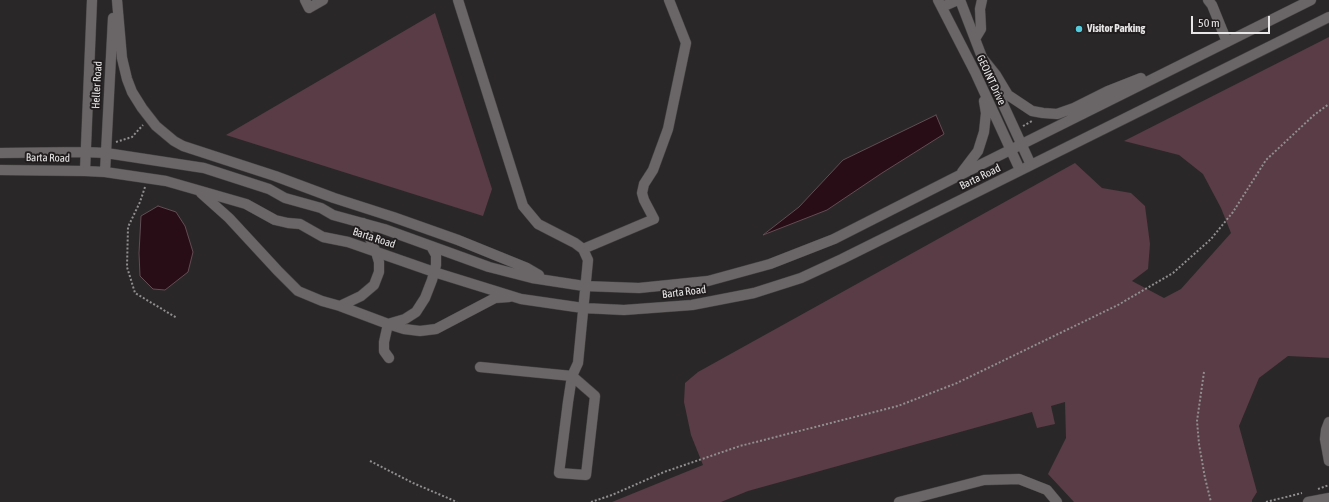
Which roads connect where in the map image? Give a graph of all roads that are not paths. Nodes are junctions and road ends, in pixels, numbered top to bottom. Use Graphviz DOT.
graph roads {
  1 [pos="92,0"];
  2 [pos="115,0"];
  3 [pos="305,0"];
  4 [pos="323,0"];
  5 [pos="458,0"];
  6 [pos="669,0"];
  7 [pos="959,0"];
  8 [pos="982,0"];
  9 [pos="1208,0"];
  10 [pos="1311,0"];
  11 [pos="940,4"];
  12 [pos="1329,17"];
  13 [pos="975,39"];
  14 [pos="1227,42"];
  15 [pos="1195,58"];
  16 [pos="984,60"];
  17 [pos="983,89"];
  18 [pos="1021,144"];
  19 [pos="1010,150"];
  20 [pos="86,152"];
  21 [pos="0,153"];
  22 [pos="106,153"];
  23 [pos="230,161"];
  24 [pos="184,165"];
  25 [pos="1031,165"];
  26 [pos="0,170"];
  27 [pos="1020,170"];
  28 [pos="84,171"];
  29 [pos="105,172"];
  30 [pos="960,175"];
  31 [pos="197,189"];
  32 [pos="363,223"];
  33 [pos="431,246"];
  34 [pos="583,249"];
  35 [pos="376,252"];
  36 [pos="434,272"];
  37 [pos="546,280"];
  38 [pos="584,286"];
  39 [pos="513,296"];
  40 [pos="340,306"];
  41 [pos="583,308"];
  42 [pos="388,324"];
  43 [pos="390,358"];
  44 [pos="480,367"];
  45 [pos="572,376"];
  46 [pos="1329,422"];
  47 [pos="1329,461"];
  48 [pos="1305,498"];
  49 [pos="1329,498"];
  50 [pos="899,502"];
  51 [pos="1057,502"];
  1 -- 20 [label="street, Heller Road"];
  2 -- 22 [label="street, Heller Road"];
  2 -- 23 [label="street"];
  3 -- 4 [label="street"];
  5 -- 34 [label="street"];
  6 -- 34 [label="street"];
  7 -- 11 [label="street"];
  7 -- 13 [label="street, GEOINT Drive"];
  8 -- 13 [label="street"];
  9 -- 14 [label="street"];
  10 -- 14 [label="street, Barta Road"];
  11 -- 17 [label="street, GEOINT Drive"];
  12 -- 25 [label="street, Barta Road"];
  13 -- 16 [label="street, GEOINT Drive"];
  14 -- 15 [label="street, Barta Road"];
  15 -- 16 [label="street"];
  15 -- 18 [label="street, Barta Road"];
  16 -- 18 [label="street, GEOINT Drive"];
  17 -- 19 [label="street, GEOINT Drive"];
  17 -- 30 [label="street"];
  18 -- 19 [label="street, Barta Road"];
  18 -- 25 [label="street, GEOINT Drive"];
  19 -- 27 [label="street, GEOINT Drive"];
  19 -- 30 [label="street, Barta Road"];
  20 -- 21 [label="street, Barta Road"];
  20 -- 22 [label="street, Barta Road"];
  20 -- 28 [label="street, Heller Road"];
  22 -- 24 [label="street, Barta Road"];
  22 -- 29 [label="street, Heller Road"];
  23 -- 24 [label="street"];
  23 -- 37 [label="street"];
  24 -- 32 [label="street, Barta Road"];
  25 -- 27 [label="street, Barta Road"];
  26 -- 28 [label="street, Barta Road"];
  27 -- 41 [label="street, Barta Road"];
  28 -- 29 [label="street, Barta Road"];
  29 -- 31 [label="street, Barta Road"];
  30 -- 38 [label="street, Barta Road"];
  31 -- 35 [label="street, Barta Road"];
  31 -- 40 [label="street"];
  32 -- 33 [label="street, Barta Road"];
  32 -- 35 [label="street"];
  33 -- 36 [label="street"];
  33 -- 37 [label="street, Barta Road"];
  34 -- 38 [label="street"];
  35 -- 36 [label="street, Barta Road"];
  35 -- 40 [label="street"];
  36 -- 39 [label="street, Barta Road"];
  36 -- 42 [label="street"];
  37 -- 38 [label="street, Barta Road"];
  38 -- 41 [label="street"];
  39 -- 41 [label="street, Barta Road"];
  39 -- 42 [label="street"];
  40 -- 42 [label="street"];
  41 -- 45 [label="street"];
  42 -- 43 [label="street"];
  44 -- 45 [label="street"];
  45 -- 45 [label="street"];
  46 -- 47 [label="street"];
  48 -- 49 [label="street"];
  50 -- 51 [label="street"];
}
